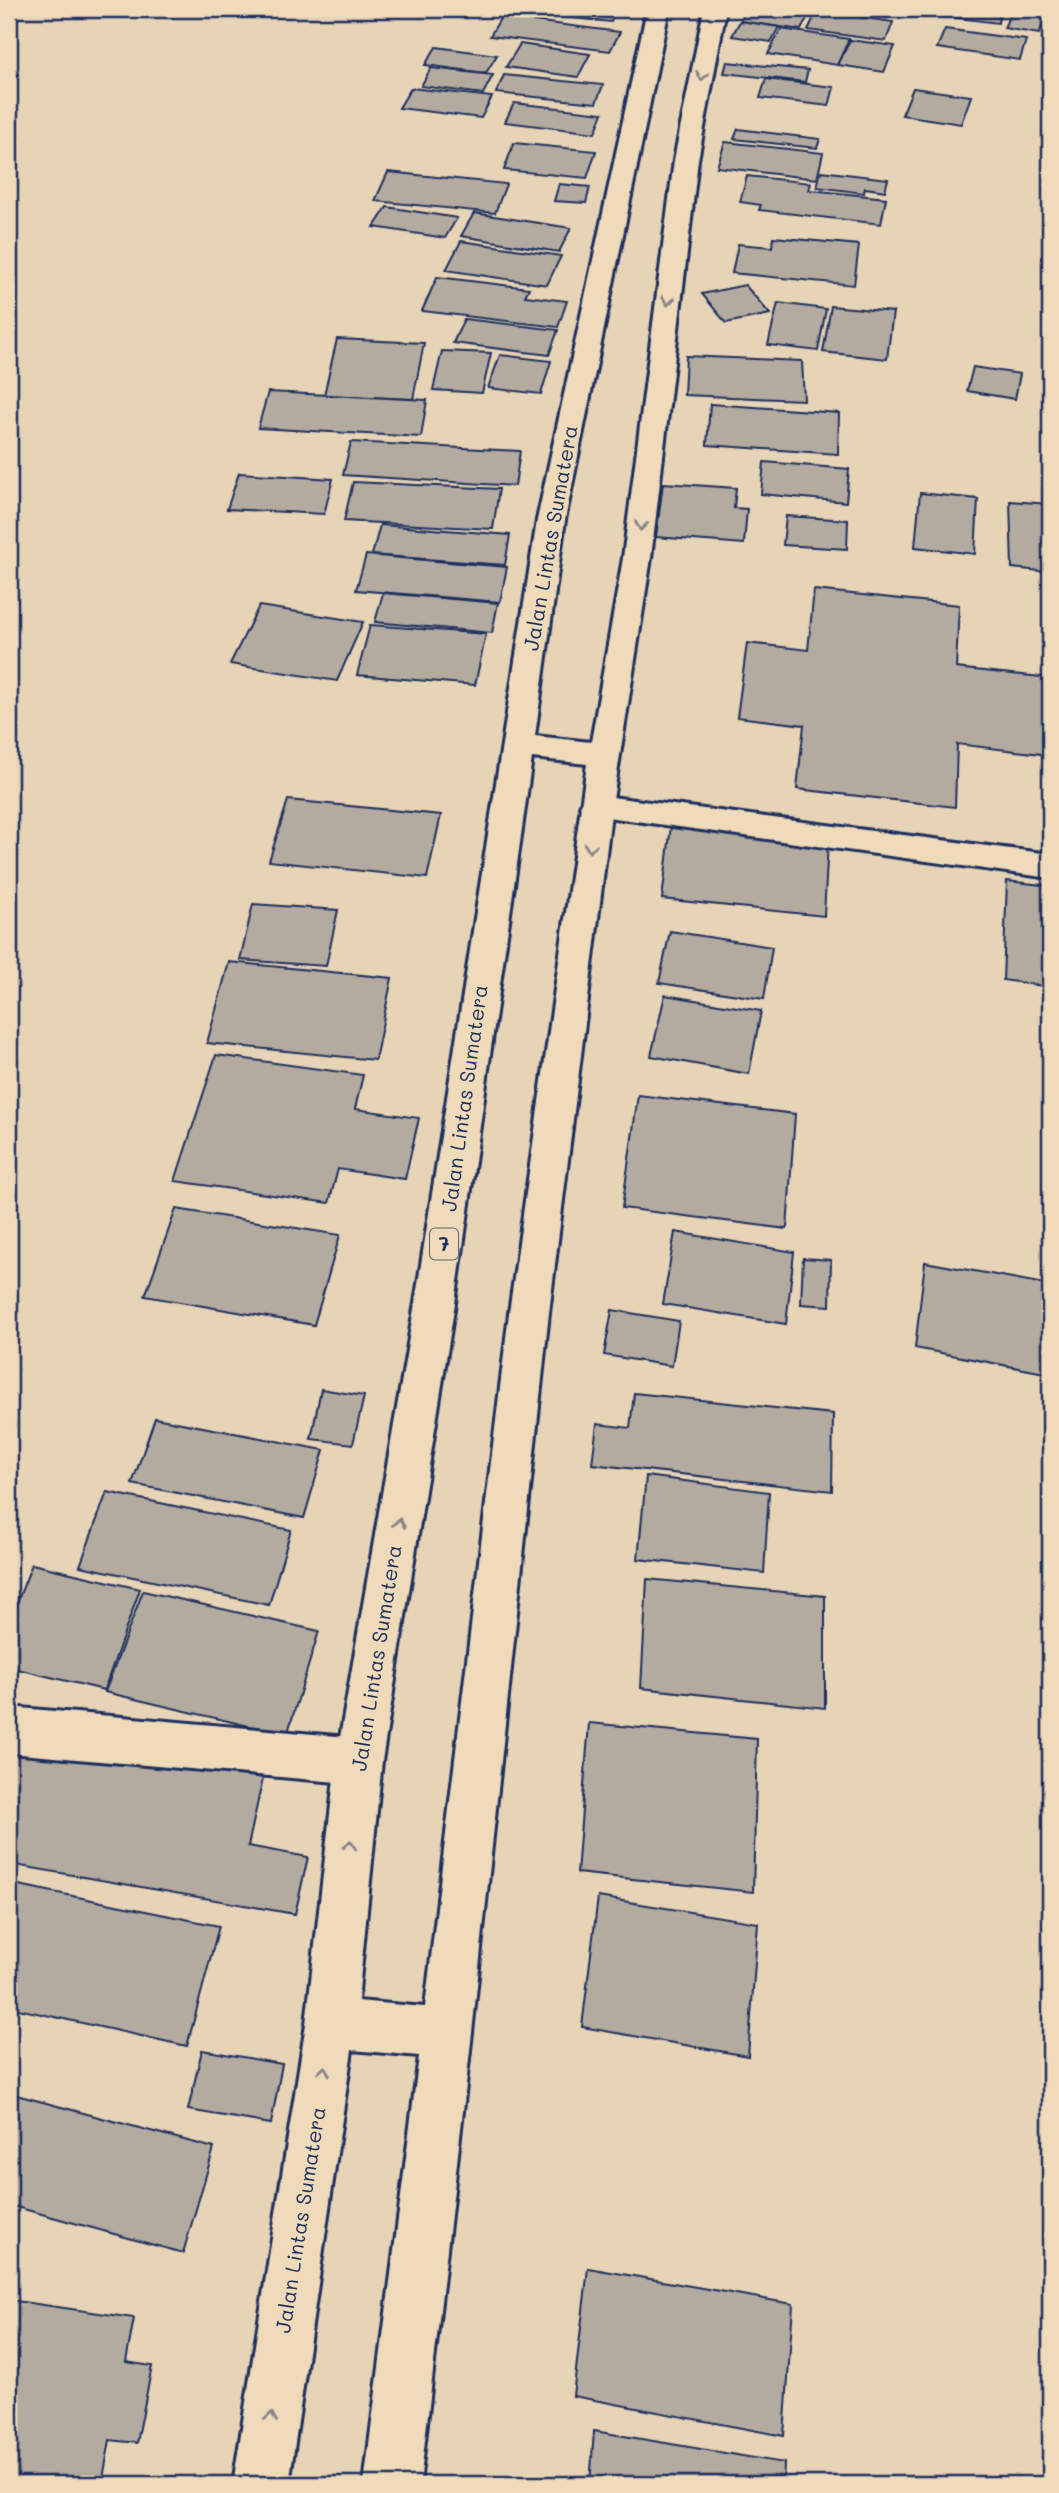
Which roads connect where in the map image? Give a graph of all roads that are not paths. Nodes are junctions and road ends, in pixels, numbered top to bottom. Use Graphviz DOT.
graph roads {
  1 [pos="658,9"];
  2 [pos="715,9"];
  3 [pos="657,159"];
  4 [pos="517,745"];
  5 [pos="606,755"];
  6 [pos="596,806"];
  7 [pos="1050,866"];
  8 [pos="9,1730"];
  9 [pos="359,1761"];
  10 [pos="331,2024"];
  11 [pos="447,2033"];
  12 [pos="261,2484"];
  13 [pos="392,2484"];
  1 -- 3 [label="main road, Jalan Lintas Sumatera / 7"];
  2 -- 3 [label="main road, Jalan Lintas Sumatera / 7, one-way"];
  3 -- 4 [label="main road, Jalan Lintas Sumatera / 7"];
  3 -- 5 [label="main road, Jalan Lintas Sumatera / 7, one-way"];
  4 -- 5 [label="main road"];
  9 -- 4 [label="main road, Jalan Lintas Sumatera / 7, one-way"];
  5 -- 6 [label="main road, Jalan Lintas Sumatera / 7"];
  6 -- 7 [label="main road"];
  6 -- 11 [label="main road, Jalan Lintas Sumatera / 7, one-way"];
  8 -- 9 [label="main road"];
  10 -- 9 [label="main road, Jalan Lintas Sumatera / 7, one-way"];
  10 -- 11 [label="main road"];
  12 -- 10 [label="main road, Jalan Lintas Sumatera / 7, one-way"];
  11 -- 13 [label="main road, Jalan Lintas Sumatera / 7"];
}
